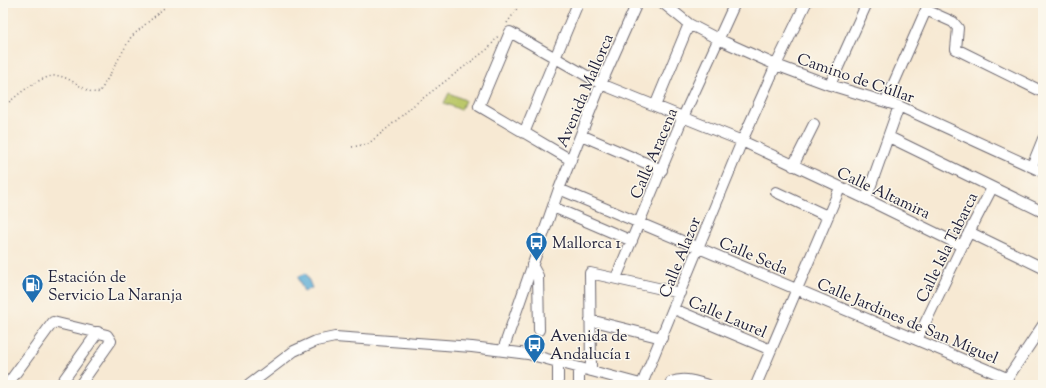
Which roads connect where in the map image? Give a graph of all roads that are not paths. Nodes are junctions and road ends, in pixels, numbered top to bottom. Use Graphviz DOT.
graph roads {
  1 [pos="578,3"];
  2 [pos="637,3"];
  3 [pos="663,3"];
  4 [pos="735,3"];
  5 [pos="806,3"];
  6 [pos="867,3"];
  7 [pos="927,7"];
  8 [pos="689,24"];
  9 [pos="718,39"];
  10 [pos="555,58"];
  11 [pos="776,65"];
  12 [pos="601,84"];
  13 [pos="830,85"];
  14 [pos="1043,92"];
  15 [pos="886,101"];
  16 [pos="655,106"];
  17 [pos="899,106"];
  18 [pos="683,117"];
  19 [pos="814,124"];
  20 [pos="524,133"];
  21 [pos="581,135"];
  22 [pos="889,138"];
  23 [pos="1043,139"];
  24 [pos="742,142"];
  25 [pos="571,160"];
  26 [pos="794,166"];
  27 [pos="1032,166"];
  28 [pos="662,170"];
  29 [pos="1043,172"];
  30 [pos="840,188"];
  31 [pos="992,188"];
  32 [pos="559,190"];
  33 [pos="776,192"];
  34 [pos="866,199"];
  35 [pos="553,207"];
  36 [pos="1043,212"];
  37 [pos="827,216"];
  38 [pos="639,224"];
  39 [pos="969,232"];
  40 [pos="632,241"];
  41 [pos="962,246"];
  42 [pos="699,248"];
  43 [pos="532,265"];
  44 [pos="1043,268"];
  45 [pos="616,278"];
  46 [pos="797,289"];
  47 [pos="680,293"];
  48 [pos="674,309"];
  49 [pos="590,320"];
  50 [pos="1043,325"];
  51 [pos="539,330"];
  52 [pos="98,332"];
  53 [pos="662,338"];
  54 [pos="917,340"];
  55 [pos="503,350"];
  56 [pos="771,350"];
  57 [pos="558,362"];
  58 [pos="579,368"];
  59 [pos="591,371"];
  60 [pos="1005,381"];
  61 [pos="640,384"];
  62 [pos="7,385"];
  63 [pos="60,385"];
  64 [pos="80,385"];
  65 [pos="249,385"];
  66 [pos="558,385"];
  67 [pos="579,385"];
  68 [pos="670,385"];
  69 [pos="708,385"];
  70 [pos="756,385"];
  1 -- 10 [label="street"];
  2 -- 12 [label="street, Avenida Mallorca"];
  3 -- 8 [label="street, Camino de Cúllar"];
  4 -- 9 [label="street, Calle Aracena"];
  5 -- 11 [label="street, Calle Alazor"];
  6 -- 13 [label="street"];
  7 -- 14 [label="street"];
  7 -- 15 [label="street"];
  8 -- 9 [label="street, Camino de Cúllar"];
  8 -- 16 [label="street"];
  9 -- 11 [label="street, Camino de Cúllar"];
  9 -- 18 [label="street, Calle Aracena"];
  10 -- 12 [label="street, Calle Altamira"];
  10 -- 20 [label="street"];
  10 -- 20 [label="street, Calle Altamira"];
  11 -- 13 [label="street, Camino de Cúllar"];
  11 -- 24 [label="street, Calle Alazor"];
  12 -- 16 [label="street, Calle Altamira"];
  12 -- 21 [label="street, Avenida Mallorca"];
  13 -- 15 [label="street, Camino de Cúllar"];
  15 -- 17 [label="street, Camino de Cúllar"];
  16 -- 18 [label="street, Calle Altamira"];
  17 -- 22 [label="street"];
  17 -- 27 [label="street, Camino de Cúllar"];
  18 -- 24 [label="street, Calle Altamira"];
  18 -- 28 [label="street, Calle Aracena"];
  19 -- 26 [label="street"];
  20 -- 25 [label="street"];
  21 -- 25 [label="street, Avenida Mallorca"];
  21 -- 28 [label="street"];
  22 -- 31 [label="street"];
  22 -- 34 [label="street"];
  23 -- 27 [label="street"];
  24 -- 26 [label="street, Calle Altamira"];
  24 -- 42 [label="street, Calle Alazor"];
  25 -- 32 [label="street, Avenida Mallorca"];
  26 -- 30 [label="street, Calle Altamira"];
  27 -- 29 [label="street, Camino de Cúllar"];
  28 -- 38 [label="street, Calle Aracena"];
  30 -- 34 [label="street, Calle Altamira"];
  30 -- 37 [label="street"];
  31 -- 36 [label="street"];
  31 -- 39 [label="street, Calle Isla Tabarca"];
  32 -- 35 [label="street, Avenida Mallorca"];
  32 -- 38 [label="street, Calle Seda"];
  33 -- 37 [label="street"];
  34 -- 41 [label="street, Calle Altamira"];
  35 -- 40 [label="street"];
  35 -- 43 [label="street, Avenida Mallorca"];
  37 -- 46 [label="street"];
  38 -- 40 [label="street, Calle Aracena"];
  38 -- 42 [label="street, Calle Seda"];
  39 -- 41 [label="street, Calle Isla Tabarca"];
  39 -- 44 [label="street"];
  40 -- 45 [label="street, Calle Aracena"];
  41 -- 54 [label="street, Calle Isla Tabarca"];
  42 -- 46 [label="street, Calle Seda"];
  42 -- 47 [label="street, Calle Alazor"];
  43 -- 51 [label="street"];
  43 -- 55 [label="street, Avenida Mallorca"];
  45 -- 47 [label="street"];
  45 -- 49 [label="street"];
  46 -- 54 [label="street, Calle Jardines de San Miguel"];
  46 -- 56 [label="street"];
  47 -- 48 [label="street, Calle Alazor"];
  48 -- 53 [label="street, Calle Alazor"];
  48 -- 56 [label="street, Calle Laurel"];
  49 -- 53 [label="street"];
  49 -- 59 [label="street"];
  50 -- 60 [label="street"];
  52 -- 62 [label="street"];
  52 -- 63 [label="street"];
  52 -- 64 [label="street"];
  53 -- 61 [label="street, Calle Alazor"];
  54 -- 60 [label="street, Calle Jardines de San Miguel"];
  55 -- 57 [label="street"];
  55 -- 65 [label="street"];
  56 -- 70 [label="street"];
  57 -- 58 [label="street"];
  57 -- 66 [label="street"];
  58 -- 59 [label="street"];
  58 -- 67 [label="street"];
  59 -- 61 [label="street"];
  68 -- 69 [label="street"];
}
